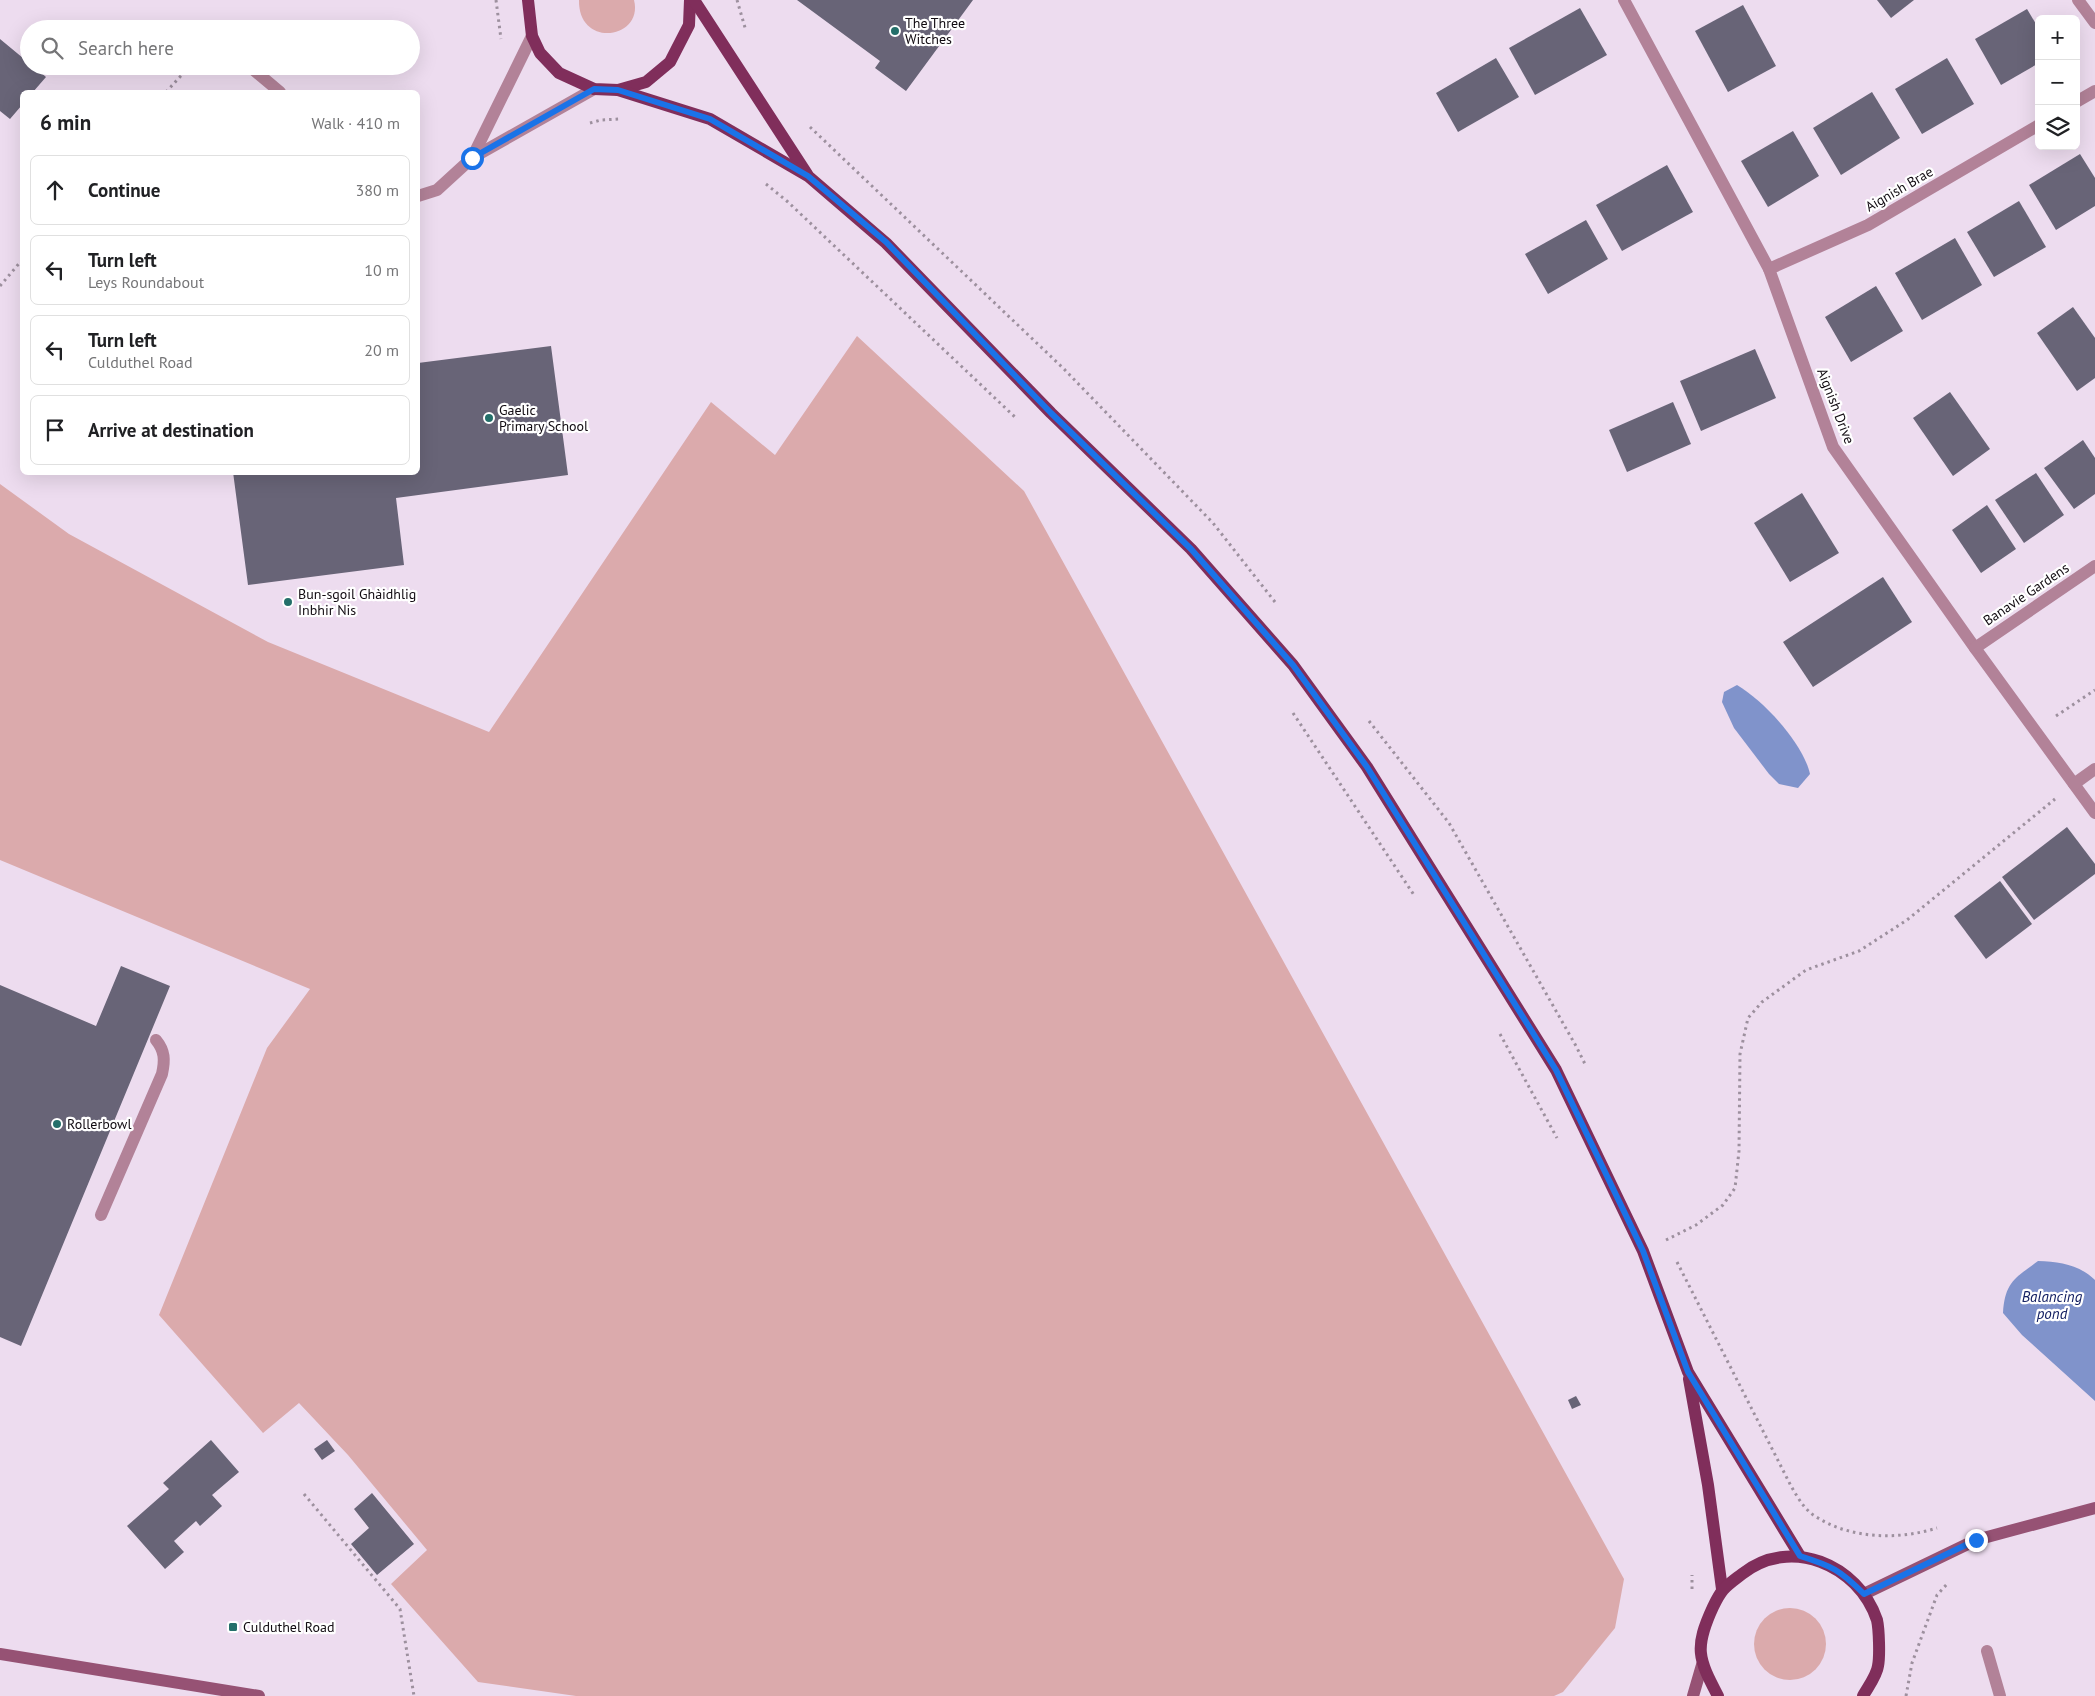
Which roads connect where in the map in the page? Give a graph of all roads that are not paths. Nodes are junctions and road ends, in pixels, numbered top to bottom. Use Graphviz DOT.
graph roads {
  1 [pos="528,0"];
  2 [pos="692,0"];
  3 [pos="1624,0"];
  4 [pos="2078,0"];
  5 [pos="2095,23"];
  6 [pos="532,36"];
  7 [pos="260,75"];
  8 [pos="594,89"];
  9 [pos="278,90"];
  10 [pos="618,90"];
  11 [pos="2095,91"];
  12 [pos="2080,100"];
  13 [pos="2035,127"];
  14 [pos="472,158"];
  15 [pos="808,176"];
  16 [pos="420,195"];
  17 [pos="1769,269"];
  18 [pos="2095,566"];
  19 [pos="1975,648"];
  20 [pos="2095,769"];
  21 [pos="2074,784"];
  22 [pos="2095,813"];
  23 [pos="156,1040"];
  24 [pos="101,1215"];
  25 [pos="1688,1372"];
  26 [pos="2095,1508"];
  27 [pos="1800,1556"];
  28 [pos="1722,1589"];
  29 [pos="1864,1594"];
  30 [pos="1987,1650"];
  31 [pos="0,1654"];
  32 [pos="1702,1665"];
  33 [pos="258,1696"];
  34 [pos="1693,1696"];
  35 [pos="1718,1696"];
  36 [pos="1863,1696"];
  37 [pos="2000,1696"];
  1 -- 6 [label="main road"];
  2 -- 10 [label="main road"];
  2 -- 15 [label="main road"];
  3 -- 17 [label="street, Aignish Drive"];
  4 -- 5 [label="street"];
  6 -- 8 [label="main road"];
  6 -- 14 [label="street"];
  7 -- 9 [label="street"];
  8 -- 10 [label="main road"];
  8 -- 14 [label="street"];
  10 -- 15 [label="main road"];
  11 -- 12 [label="street"];
  13 -- 17 [label="street, Aignish Brae"];
  14 -- 16 [label="street"];
  15 -- 25 [label="main road"];
  17 -- 19 [label="street, Aignish Drive"];
  18 -- 19 [label="street, Banavie Gardens"];
  19 -- 21 [label="street, Aignish Drive"];
  20 -- 21 [label="street"];
  21 -- 22 [label="street, Aignish Drive"];
  23 -- 24 [label="street"];
  25 -- 27 [label="main road"];
  25 -- 28 [label="main road"];
  26 -- 29 [label="main road"];
  27 -- 28 [label="main road"];
  27 -- 29 [label="main road"];
  28 -- 32 [label="main road"];
  29 -- 36 [label="main road"];
  30 -- 37 [label="street"];
  31 -- 33 [label="main road"];
  32 -- 34 [label="main road"];
  32 -- 35 [label="main road"];
}
